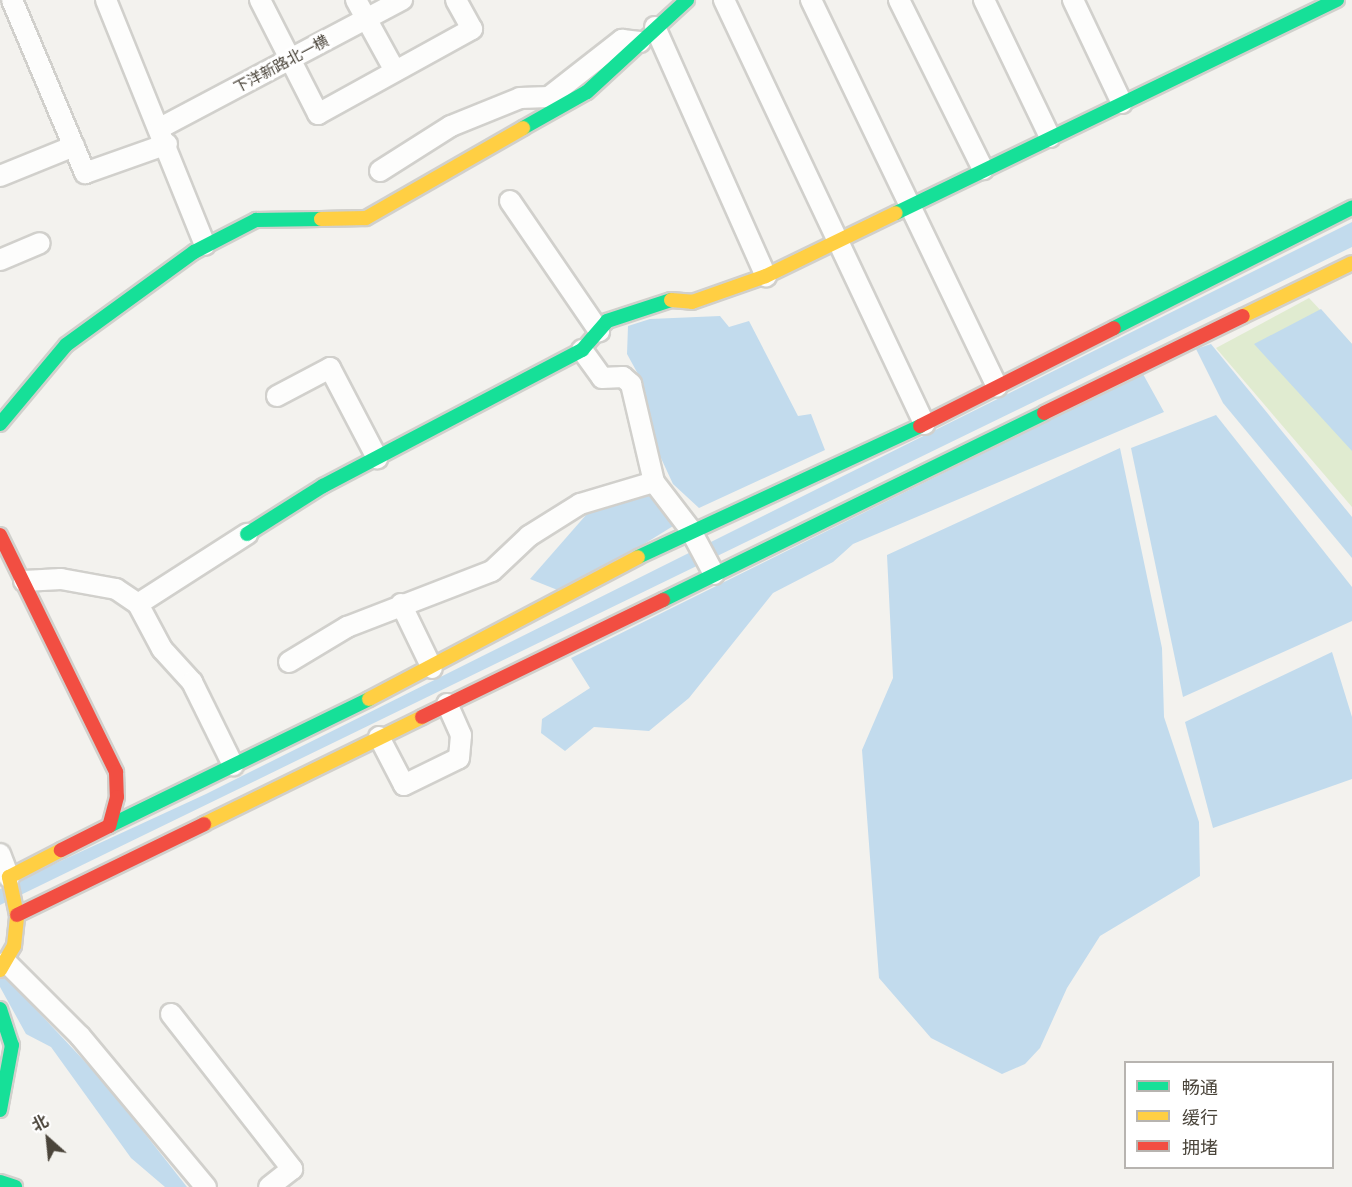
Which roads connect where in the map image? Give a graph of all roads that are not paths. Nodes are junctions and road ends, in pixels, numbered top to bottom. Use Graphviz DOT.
graph roads {
  1 [pos="12,0"];
  2 [pos="106,0"];
  3 [pos="260,0"];
  4 [pos="356,0"];
  5 [pos="402,0"];
  6 [pos="456,0"];
  7 [pos="687,0"];
  8 [pos="724,0"];
  9 [pos="812,0"];
  10 [pos="899,0"];
  11 [pos="984,0"];
  12 [pos="1073,0"];
  13 [pos="1337,0"];
  14 [pos="367,19"];
  15 [pos="655,27"];
  16 [pos="640,42"];
  17 [pos="290,59"];
  18 [pos="395,71"];
  19 [pos="1122,103"];
  20 [pos="164,136"];
  21 [pos="1050,137"];
  22 [pos="74,146"];
  23 [pos="983,169"];
  24 [pos="380,171"];
  25 [pos="0,176"];
  26 [pos="510,201"];
  27 [pos="910,204"];
  28 [pos="1352,208"];
  29 [pos="839,240"];
  30 [pos="40,243"];
  31 [pos="205,245"];
  32 [pos="0,260"];
  33 [pos="1352,263"];
  34 [pos="766,276"];
  35 [pos="599,331"];
  36 [pos="582,350"];
  37 [pos="997,387"];
  38 [pos="277,396"];
  39 [pos="0,424"];
  40 [pos="924,424"];
  41 [pos="377,458"];
  42 [pos="654,482"];
  43 [pos="690,529"];
  44 [pos="248,534"];
  45 [pos="0,535"];
  46 [pos="714,574"];
  47 [pos="24,582"];
  48 [pos="138,604"];
  49 [pos="401,604"];
  50 [pos="289,662"];
  51 [pos="432,668"];
  52 [pos="447,704"];
  53 [pos="379,737"];
  54 [pos="233,765"];
  55 [pos="109,826"];
  56 [pos="0,854"];
  57 [pos="9,877"];
  58 [pos="17,915"];
  59 [pos="3,966"];
  60 [pos="0,1009"];
  61 [pos="171,1014"];
  62 [pos="0,1108"];
  63 [pos="0,1182"];
  64 [pos="15,1187"];
  65 [pos="206,1187"];
  66 [pos="268,1187"];
  1 -- 22 [label="street"];
  2 -- 20 [label="street"];
  3 -- 17 [label="street"];
  4 -- 14 [label="street"];
  5 -- 14 [label="street, 下洋新路北一横"];
  6 -- 18 [label="street"];
  7 -- 15 [label="street"];
  8 -- 29 [label="street"];
  9 -- 27 [label="street"];
  10 -- 23 [label="street"];
  11 -- 21 [label="street"];
  12 -- 19 [label="street"];
  13 -- 19 [label="street"];
  14 -- 17 [label="street, 下洋新路北一横"];
  14 -- 18 [label="street"];
  15 -- 16 [label="street"];
  15 -- 34 [label="street"];
  16 -- 24 [label="street"];
  16 -- 31 [label="street"];
  17 -- 18 [label="street"];
  17 -- 20 [label="street, 下洋新路北一横"];
  19 -- 21 [label="street"];
  20 -- 22 [label="street, 下洋新路北一横"];
  20 -- 31 [label="street"];
  21 -- 23 [label="street"];
  22 -- 25 [label="street"];
  23 -- 27 [label="street"];
  26 -- 35 [label="street"];
  27 -- 29 [label="street"];
  27 -- 37 [label="street"];
  28 -- 37 [label="street"];
  29 -- 34 [label="street"];
  29 -- 40 [label="street"];
  30 -- 32 [label="street"];
  31 -- 39 [label="street"];
  33 -- 46 [label="street"];
  34 -- 35 [label="street"];
  35 -- 36 [label="street"];
  36 -- 41 [label="street"];
  36 -- 42 [label="street"];
  37 -- 40 [label="street"];
  38 -- 41 [label="street"];
  40 -- 43 [label="street"];
  41 -- 44 [label="street"];
  42 -- 43 [label="street"];
  42 -- 49 [label="street"];
  43 -- 46 [label="street"];
  43 -- 51 [label="street"];
  44 -- 48 [label="street"];
  45 -- 47 [label="street"];
  46 -- 52 [label="street"];
  47 -- 48 [label="street"];
  47 -- 55 [label="street"];
  48 -- 54 [label="street"];
  49 -- 50 [label="street"];
  49 -- 51 [label="street"];
  51 -- 54 [label="street"];
  52 -- 53 [label="street"];
  52 -- 53 [label="street"];
  53 -- 58 [label="street"];
  54 -- 55 [label="street"];
  55 -- 57 [label="street"];
  56 -- 57 [label="street"];
  57 -- 58 [label="street"];
  58 -- 59 [label="street"];
  59 -- 65 [label="street"];
  60 -- 62 [label="street"];
  61 -- 66 [label="street"];
  63 -- 64 [label="street"];
}
